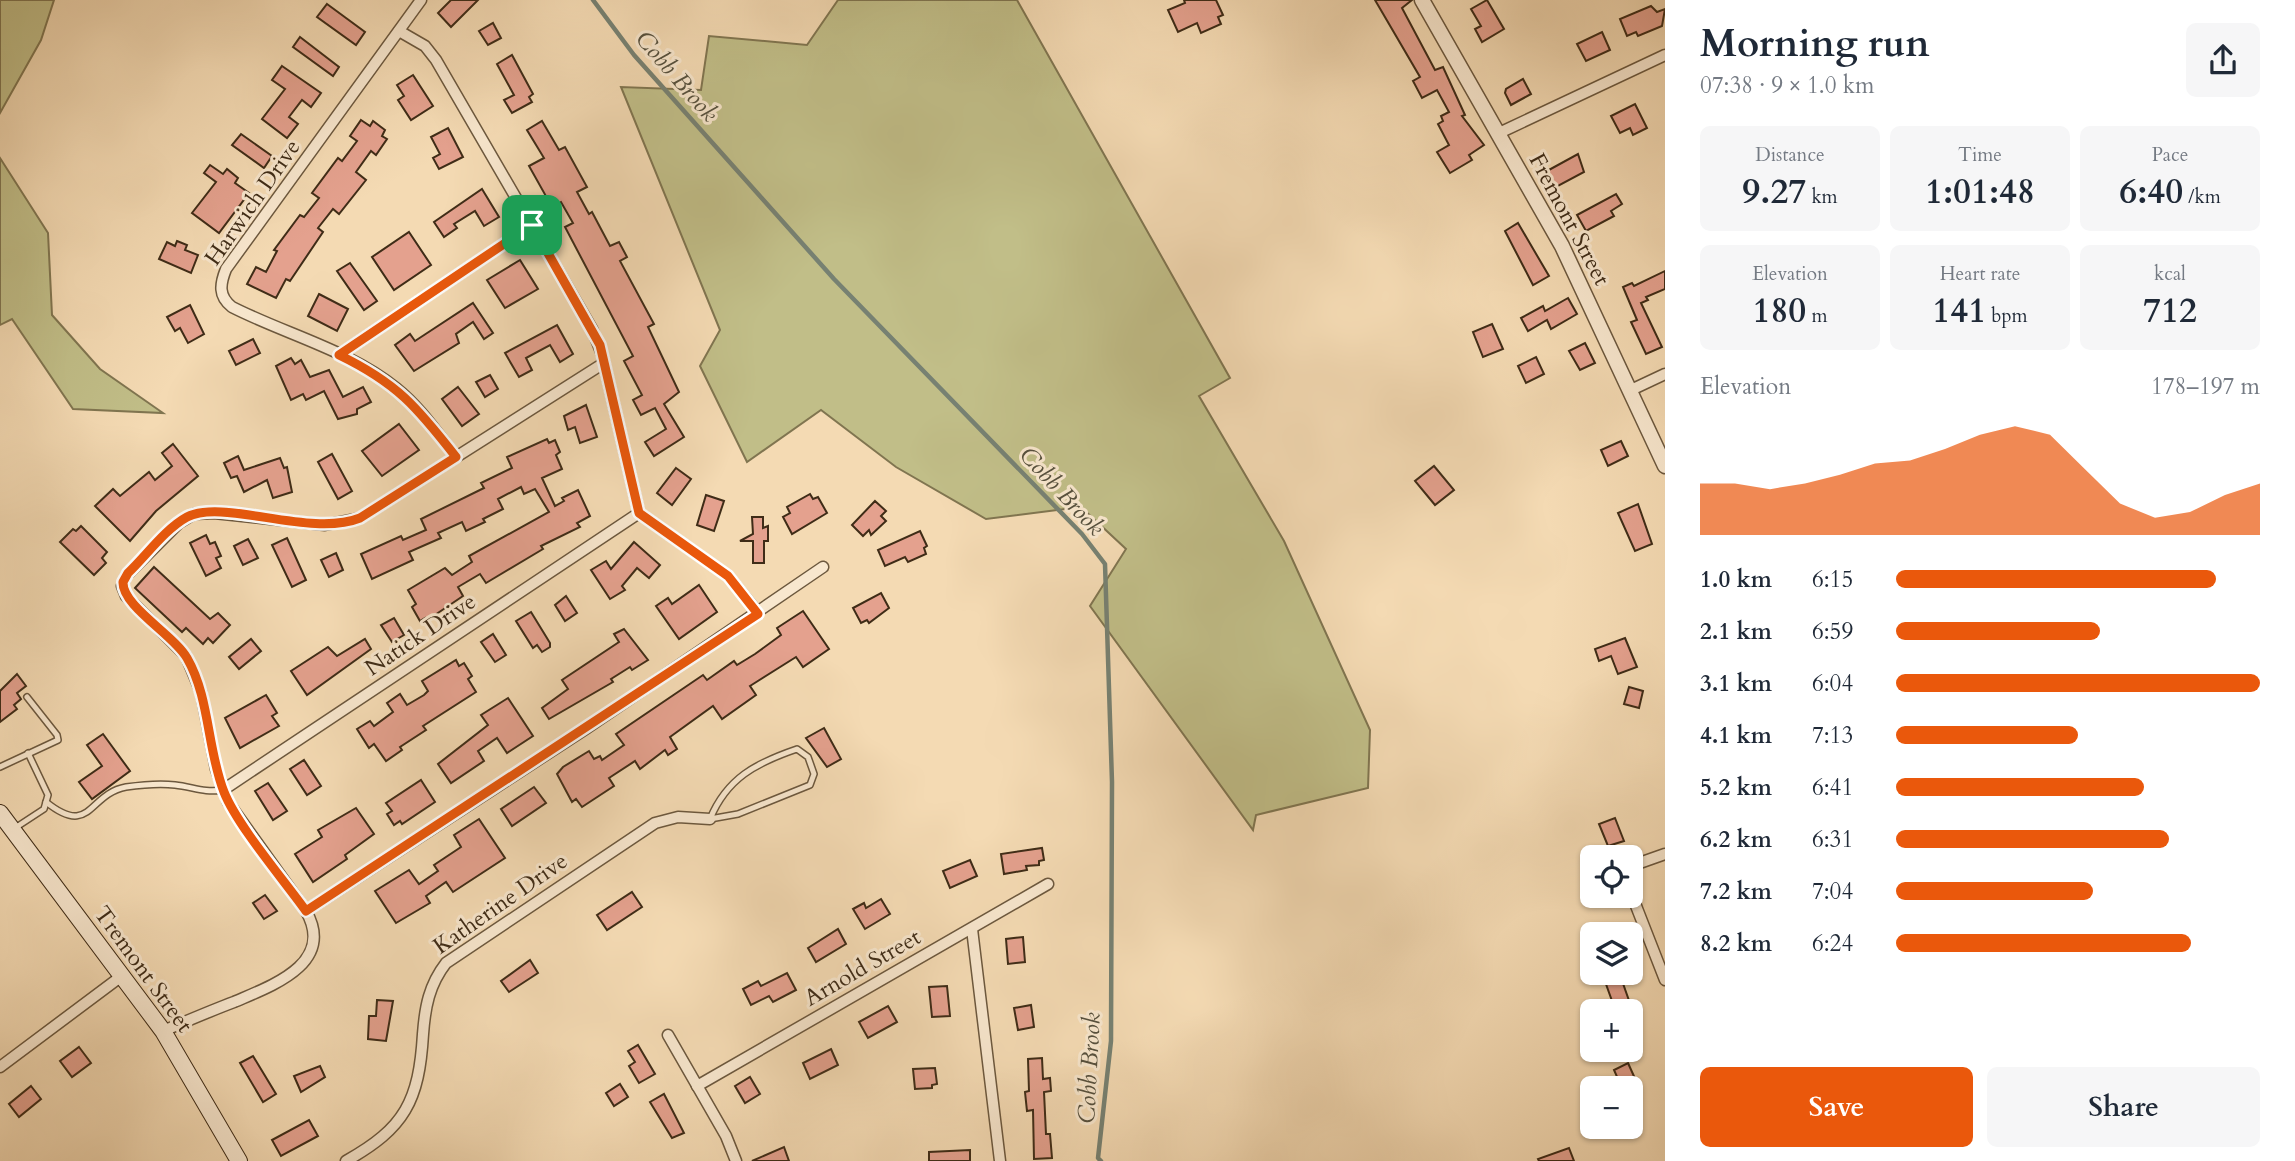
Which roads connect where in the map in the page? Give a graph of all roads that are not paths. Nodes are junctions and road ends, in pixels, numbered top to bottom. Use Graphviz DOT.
graph roads {
  1 [pos="421,0"];
  2 [pos="1422,0"];
  3 [pos="400,31"];
  4 [pos="1665,55"];
  5 [pos="1497,134"];
  6 [pos="532,225"];
  7 [pos="339,355"];
  8 [pos="604,363"];
  9 [pos="1665,374"];
  10 [pos="1631,390"];
  11 [pos="456,457"];
  12 [pos="1665,466"];
  13 [pos="639,513"];
  14 [pos="823,567"];
  15 [pos="758,614"];
  16 [pos="27,697"];
  17 [pos="28,753"];
  18 [pos="0,766"];
  19 [pos="223,790"];
  20 [pos="46,802"];
  21 [pos="0,813"];
  22 [pos="710,819"];
  23 [pos="13,830"];
  24 [pos="1665,854"];
  25 [pos="1643,862"];
  26 [pos="1048,884"];
  27 [pos="1637,908"];
  28 [pos="306,911"];
  29 [pos="972,929"];
  30 [pos="123,975"];
  31 [pos="1665,980"];
  32 [pos="163,1031"];
  33 [pos="668,1035"];
  34 [pos="0,1068"];
  35 [pos="697,1086"];
  36 [pos="239,1161"];
  37 [pos="346,1161"];
  38 [pos="736,1161"];
  39 [pos="1000,1161"];
  1 -- 3 [label="street, Harwich Drive"];
  2 -- 5 [label="street, Fremont Street"];
  3 -- 6 [label="street"];
  3 -- 7 [label="street, Harwich Drive"];
  4 -- 5 [label="street"];
  5 -- 10 [label="street, Fremont Street"];
  6 -- 7 [label="street"];
  6 -- 8 [label="street"];
  7 -- 11 [label="street, Harwich Drive"];
  8 -- 11 [label="street"];
  8 -- 13 [label="street"];
  9 -- 10 [label="street"];
  10 -- 12 [label="street, Fremont Street"];
  11 -- 19 [label="street"];
  13 -- 15 [label="street"];
  13 -- 19 [label="street, Natick Drive"];
  14 -- 15 [label="street"];
  15 -- 28 [label="street"];
  16 -- 17 [label="lane"];
  17 -- 18 [label="lane"];
  17 -- 20 [label="lane"];
  19 -- 20 [label="lane"];
  19 -- 28 [label="street"];
  20 -- 23 [label="lane"];
  21 -- 23 [label="main road, Tremont Street"];
  22 -- 22 [label="lane"];
  22 -- 37 [label="street, Katherine Drive"];
  23 -- 30 [label="main road, Tremont Street"];
  24 -- 25 [label="street"];
  26 -- 29 [label="street, Arnold Street"];
  27 -- 31 [label="street"];
  28 -- 32 [label="street"];
  29 -- 35 [label="street, Arnold Street"];
  29 -- 39 [label="street"];
  30 -- 32 [label="main road, Tremont Street"];
  30 -- 34 [label="street"];
  32 -- 36 [label="main road, Tremont Street"];
  33 -- 35 [label="street"];
  35 -- 38 [label="street"];
}
